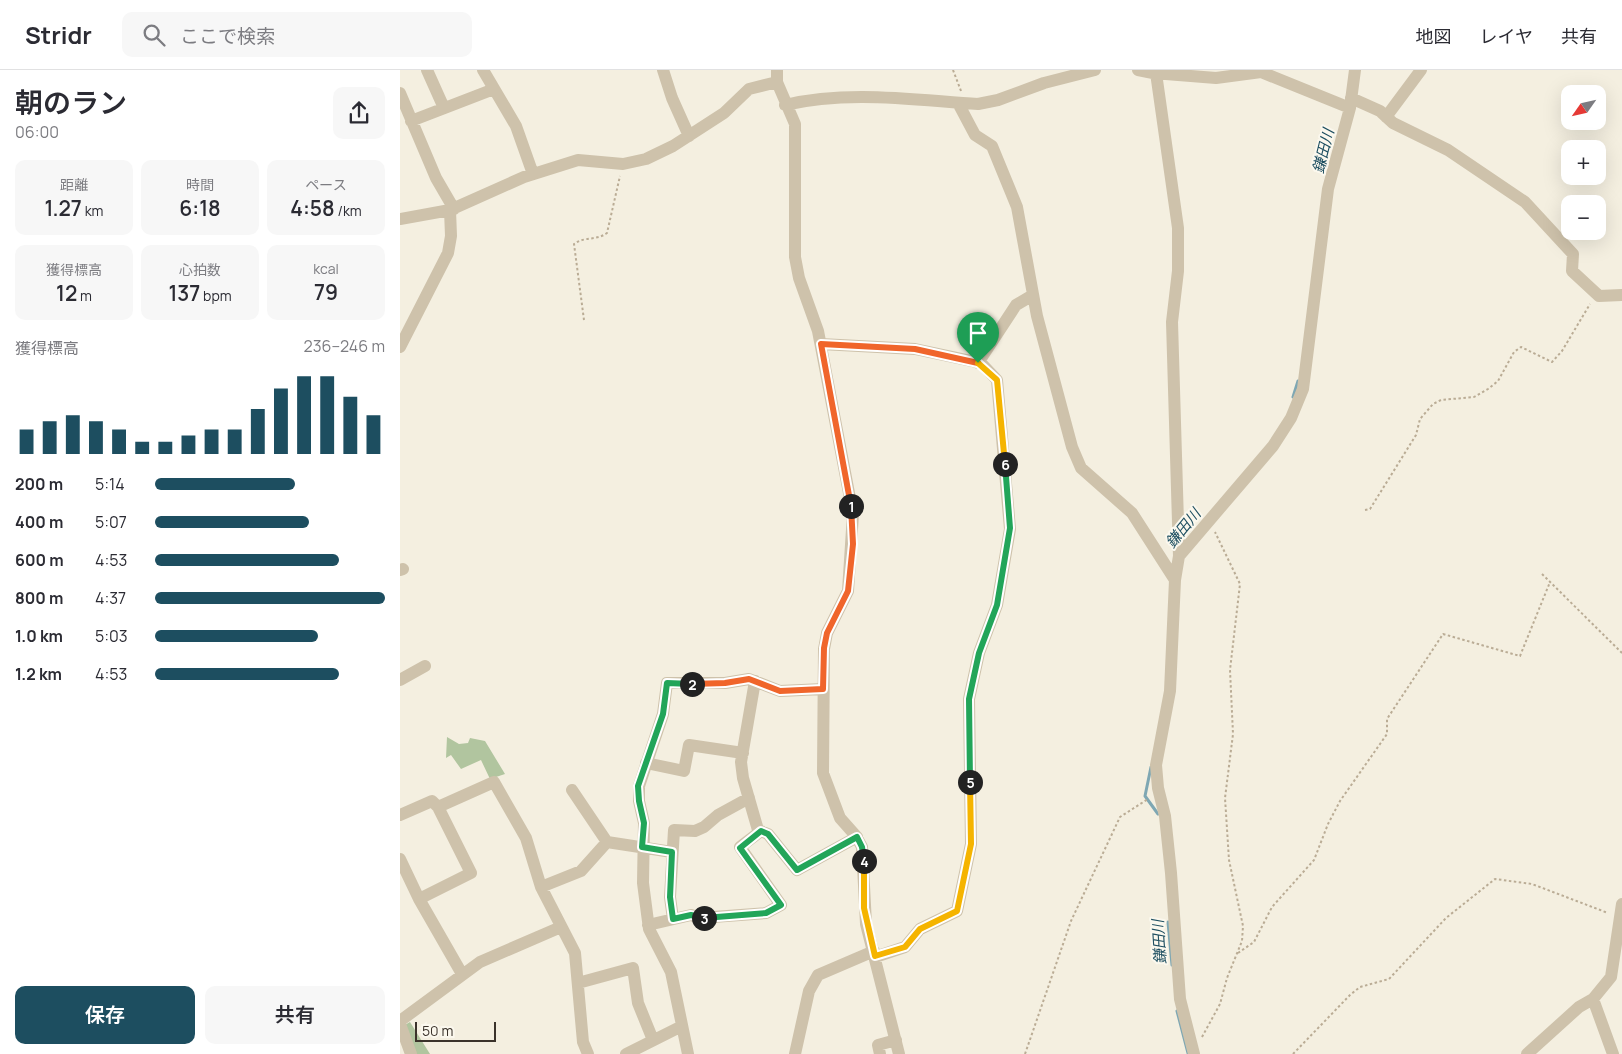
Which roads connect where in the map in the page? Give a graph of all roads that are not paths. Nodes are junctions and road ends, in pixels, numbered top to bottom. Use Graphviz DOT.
graph roads {
  1 [pos="427,70"];
  2 [pos="483,70"];
  3 [pos="663,70"];
  4 [pos="1095,70"];
  5 [pos="1138,70"];
  6 [pos="1355,70"];
  7 [pos="1421,70"];
  8 [pos="1156,74"];
  9 [pos="777,76"];
  10 [pos="494,89"];
  11 [pos="400,93"];
  12 [pos="962,103"];
  13 [pos="1351,103"];
  14 [pos="785,105"];
  15 [pos="444,108"];
  16 [pos="1386,116"];
  17 [pos="411,121"];
  18 [pos="690,136"];
  19 [pos="534,174"];
  20 [pos="452,209"];
  21 [pos="400,219"];
  22 [pos="1033,295"];
  23 [pos="1622,295"];
  24 [pos="821,344"];
  25 [pos="400,347"];
  26 [pos="978,363"];
  27 [pos="1180,556"];
  28 [pos="1175,580"];
  29 [pos="425,666"];
  30 [pos="400,680"];
  31 [pos="755,681"];
  32 [pos="823,689"];
  33 [pos="743,753"];
  34 [pos="646,763"];
  35 [pos="572,790"];
  36 [pos="749,798"];
  37 [pos="438,807"];
  38 [pos="400,816"];
  39 [pos="761,831"];
  40 [pos="857,837"];
  41 [pos="607,842"];
  42 [pos="642,847"];
  43 [pos="672,852"];
  44 [pos="400,859"];
  45 [pos="541,887"];
  46 [pos="419,899"];
  47 [pos="1622,904"];
  48 [pos="673,919"];
  49 [pos="648,925"];
  50 [pos="561,927"];
  51 [pos="875,954"];
  52 [pos="462,974"];
  53 [pos="578,983"];
  54 [pos="1593,999"];
  55 [pos="400,1022"];
  56 [pos="682,1026"];
  57 [pos="653,1040"];
  58 [pos="896,1040"];
  59 [pos="1198,1049"];
  60 [pos="411,1054"];
  61 [pos="588,1054"];
  62 [pos="626,1054"];
  63 [pos="688,1054"];
  64 [pos="795,1054"];
  65 [pos="880,1054"];
  66 [pos="899,1054"];
  67 [pos="1527,1054"];
  68 [pos="1613,1054"];
  1 -- 15 [label="street"];
  2 -- 10 [label="street"];
  3 -- 18 [label="street"];
  4 -- 12 [label="street"];
  5 -- 8 [label="street"];
  6 -- 13 [label="street"];
  7 -- 16 [label="street"];
  8 -- 13 [label="street"];
  8 -- 27 [label="street"];
  9 -- 14 [label="street"];
  9 -- 18 [label="street"];
  10 -- 15 [label="street"];
  10 -- 19 [label="street"];
  11 -- 17 [label="street"];
  12 -- 14 [label="street"];
  12 -- 22 [label="street"];
  13 -- 16 [label="street"];
  13 -- 27 [label="street"];
  14 -- 24 [label="street"];
  15 -- 17 [label="street"];
  16 -- 23 [label="street"];
  17 -- 20 [label="street"];
  18 -- 19 [label="street"];
  19 -- 20 [label="street"];
  20 -- 21 [label="street"];
  20 -- 25 [label="street"];
  22 -- 26 [label="street"];
  22 -- 28 [label="street"];
  24 -- 26 [label="street"];
  24 -- 32 [label="street"];
  26 -- 51 [label="street"];
  27 -- 28 [label="street"];
  28 -- 59 [label="street"];
  29 -- 30 [label="street"];
  31 -- 32 [label="street"];
  31 -- 33 [label="street"];
  31 -- 34 [label="street"];
  32 -- 40 [label="street"];
  33 -- 34 [label="street"];
  33 -- 36 [label="street"];
  34 -- 42 [label="street"];
  35 -- 41 [label="street"];
  36 -- 39 [label="street"];
  36 -- 43 [label="street"];
  37 -- 38 [label="street"];
  37 -- 45 [label="street"];
  37 -- 46 [label="street"];
  39 -- 40 [label="street"];
  39 -- 48 [label="street"];
  40 -- 51 [label="street"];
  41 -- 42 [label="street"];
  41 -- 45 [label="street"];
  42 -- 43 [label="street"];
  42 -- 49 [label="street"];
  43 -- 48 [label="street"];
  44 -- 46 [label="street"];
  45 -- 50 [label="street"];
  46 -- 52 [label="street"];
  47 -- 54 [label="street"];
  48 -- 49 [label="street"];
  49 -- 56 [label="street"];
  50 -- 52 [label="street"];
  50 -- 53 [label="street"];
  51 -- 58 [label="street"];
  51 -- 64 [label="street"];
  52 -- 55 [label="street"];
  53 -- 57 [label="street"];
  53 -- 61 [label="street"];
  54 -- 67 [label="street"];
  54 -- 68 [label="street"];
  55 -- 60 [label="street"];
  56 -- 57 [label="street"];
  56 -- 63 [label="street"];
  57 -- 62 [label="street"];
  58 -- 65 [label="street"];
  58 -- 66 [label="street"];
}
